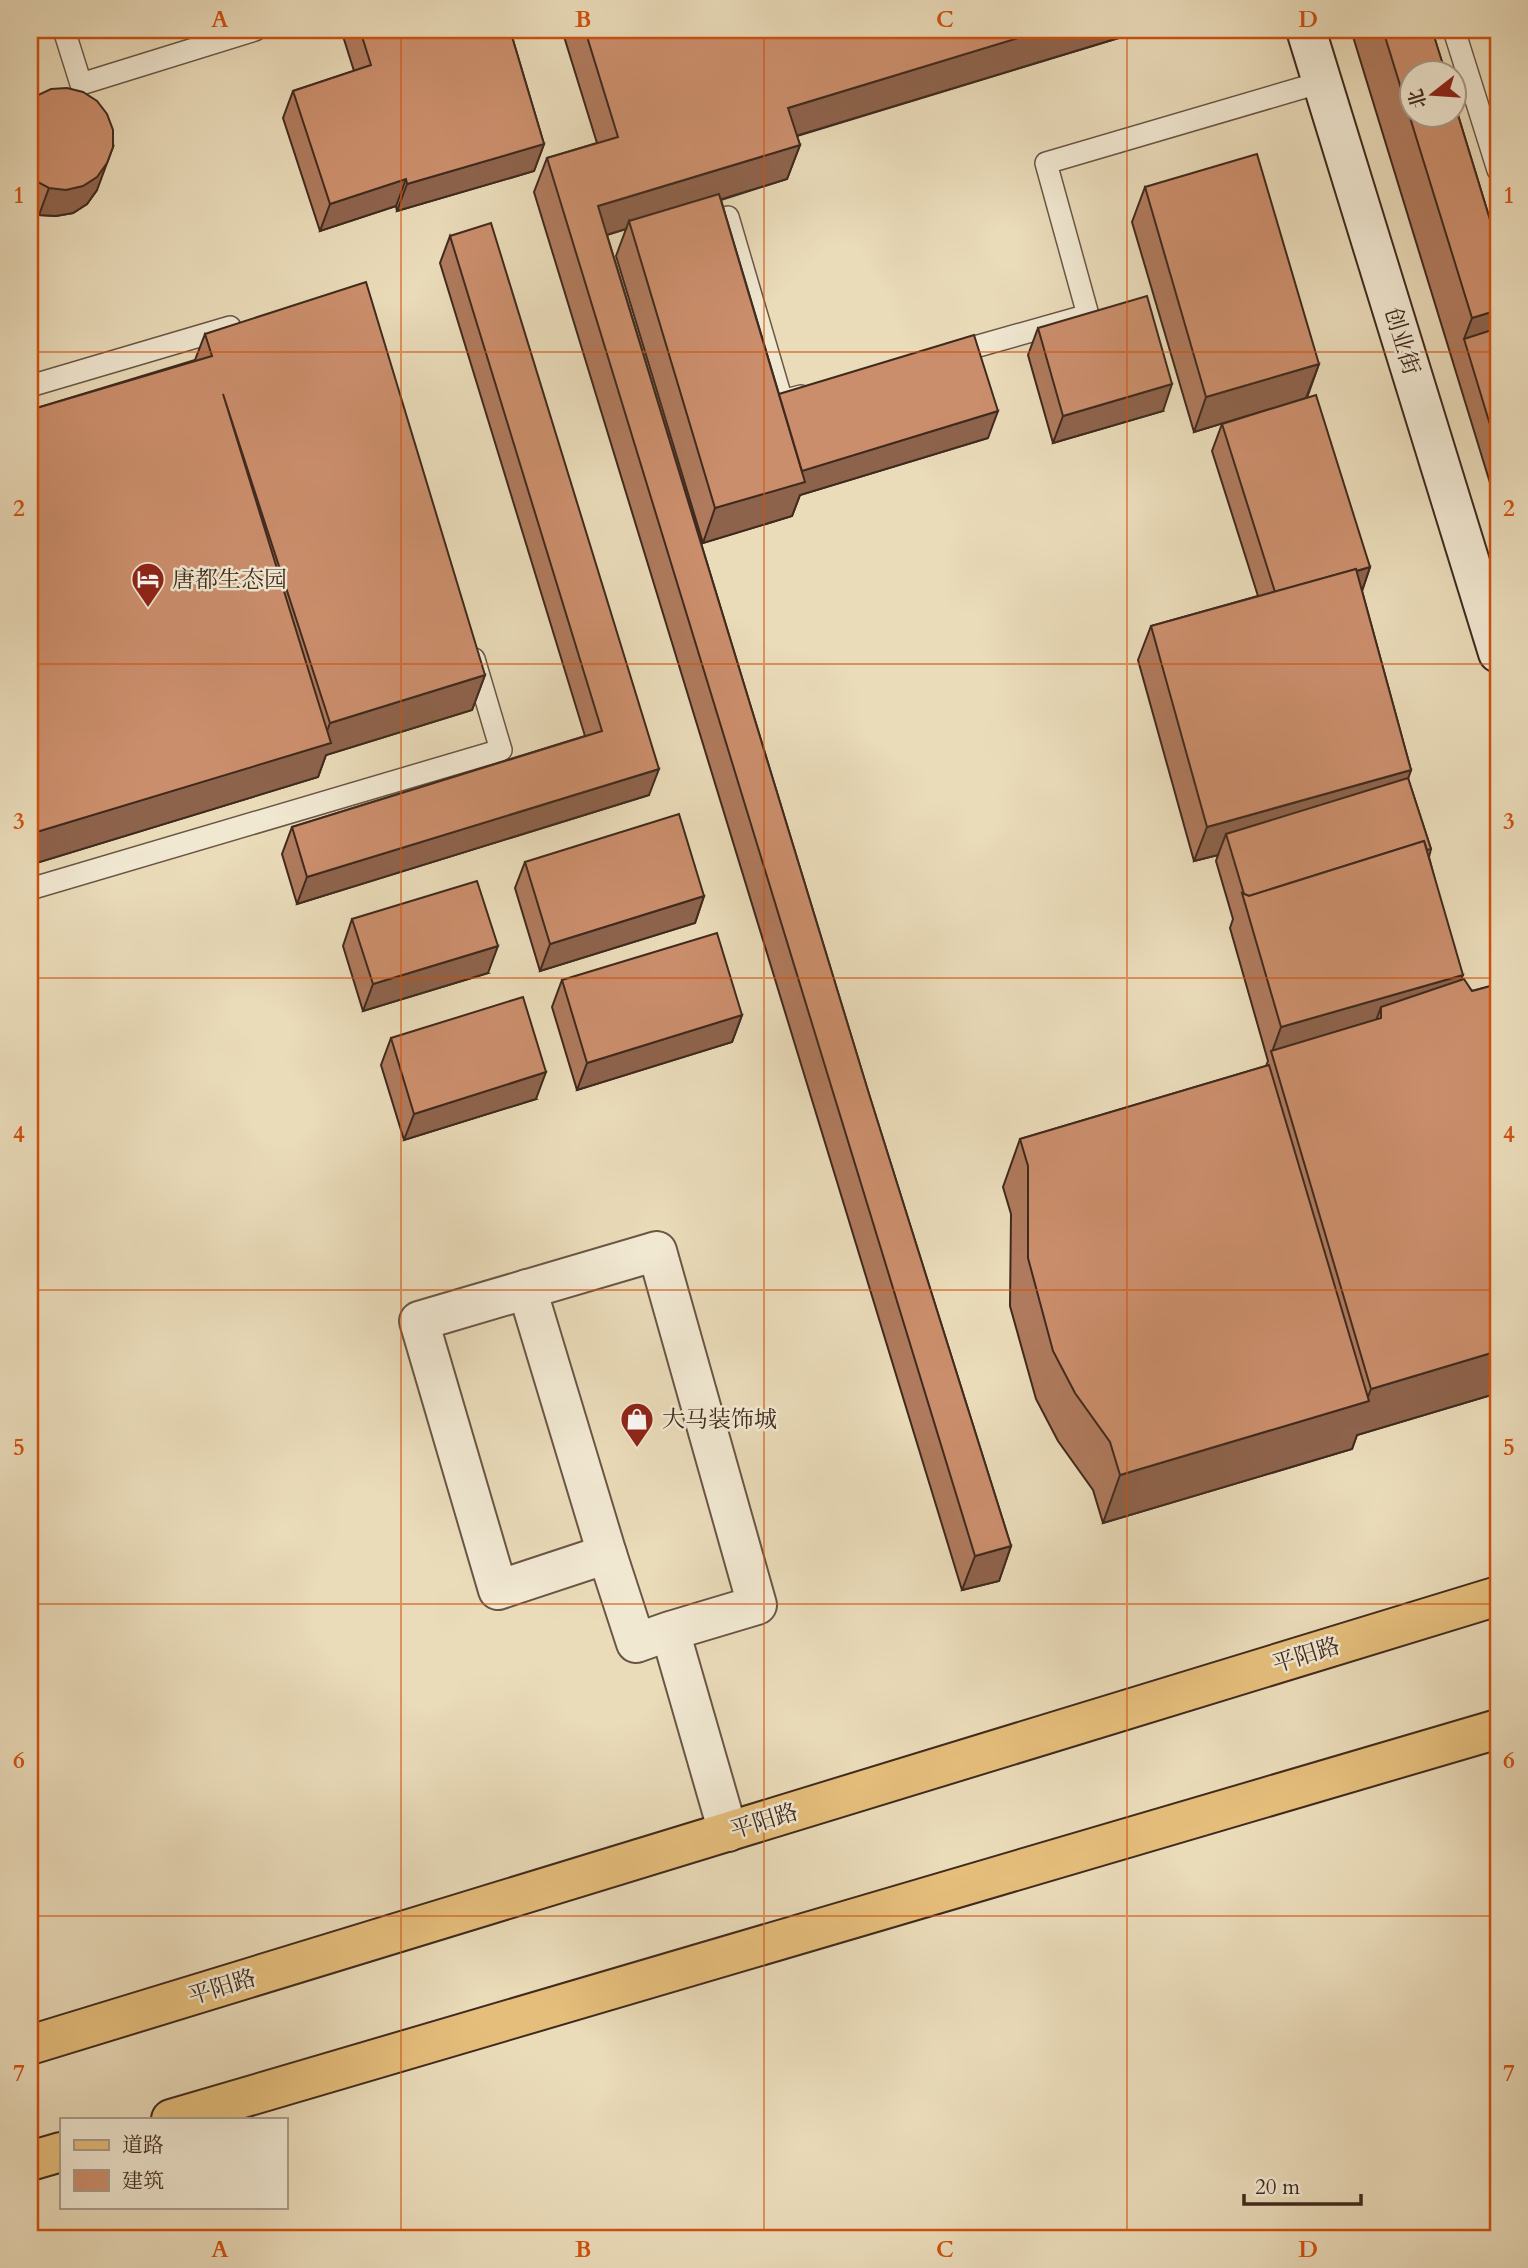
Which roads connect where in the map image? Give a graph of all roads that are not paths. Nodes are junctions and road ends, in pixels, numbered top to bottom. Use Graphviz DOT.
graph roads {
  1 [pos="64,30"];
  2 [pos="255,30"];
  3 [pos="1306,30"];
  4 [pos="1454,30"];
  5 [pos="1322,82"];
  6 [pos="1498,170"];
  7 [pos="728,217"];
  8 [pos="256,319"];
  9 [pos="929,360"];
  10 [pos="30,386"];
  11 [pos="822,390"];
  12 [pos="469,645"];
  13 [pos="1498,653"];
  14 [pos="30,889"];
  15 [pos="527,1289"];
  16 [pos="607,1554"];
  17 [pos="1498,1596"];
  18 [pos="670,1631"];
  19 [pos="1498,1730"];
  20 [pos="728,1832"];
  21 [pos="30,2045"];
  22 [pos="174,2118"];
  23 [pos="60,2151"];
  24 [pos="30,2161"];
  1 -- 2 [label="lane"];
  3 -- 5 [label="street, 创业街"];
  4 -- 6 [label="lane"];
  5 -- 9 [label="lane"];
  5 -- 13 [label="street, 创业街"];
  7 -- 11 [label="lane"];
  8 -- 10 [label="lane"];
  12 -- 14 [label="lane"];
  15 -- 16 [label="street"];
  15 -- 16 [label="street"];
  15 -- 18 [label="street"];
  16 -- 18 [label="street"];
  17 -- 20 [label="main road, 平阳路"];
  18 -- 20 [label="street"];
  19 -- 22 [label="main road"];
  20 -- 21 [label="main road, 平阳路"];
  23 -- 24 [label="main road"];
}
